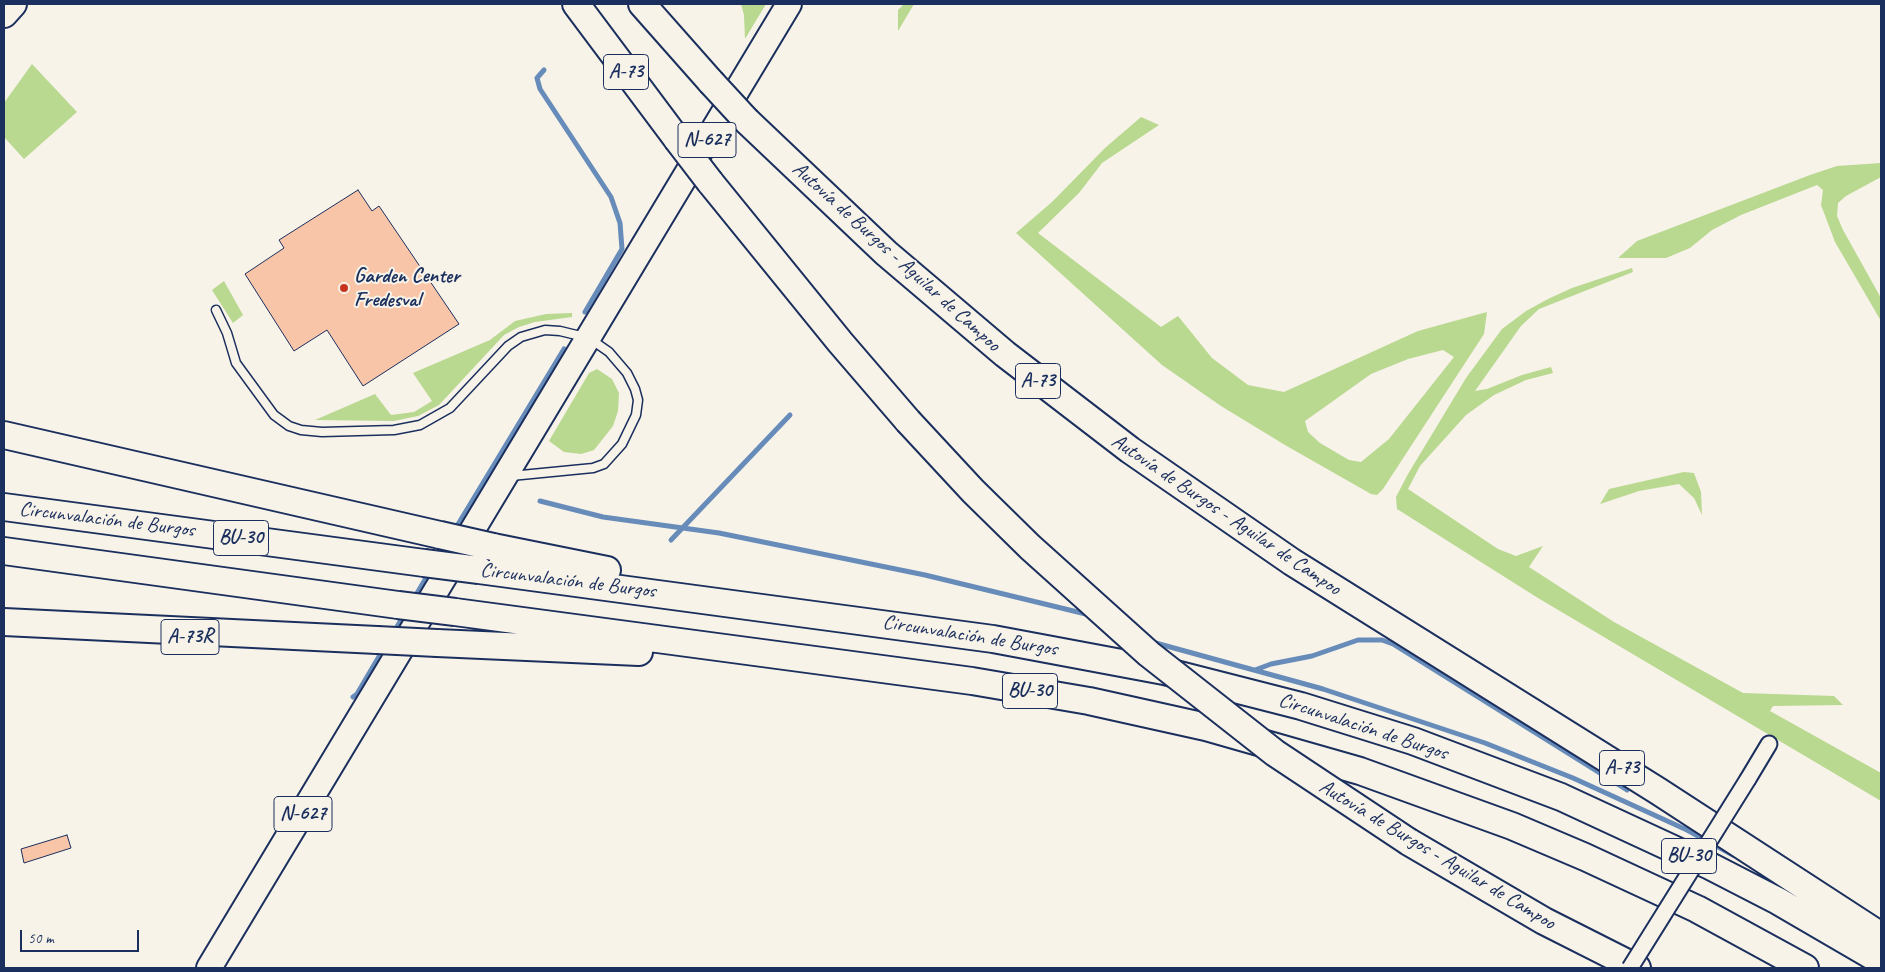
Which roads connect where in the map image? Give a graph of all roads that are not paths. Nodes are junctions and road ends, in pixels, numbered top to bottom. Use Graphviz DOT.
graph roads {
  1 [pos="13,4"];
  2 [pos="576,4"];
  3 [pos="642,4"];
  4 [pos="789,4"];
  5 [pos="4,14"];
  6 [pos="216,310"];
  7 [pos="589,338"];
  8 [pos="4,435"];
  9 [pos="506,477"];
  10 [pos="4,507"];
  11 [pos="4,551"];
  12 [pos="4,622"];
  13 [pos="4,639"];
  14 [pos="377,640"];
  15 [pos="1078,653"];
  16 [pos="1131,710"];
  17 [pos="1769,744"];
  18 [pos="1881,936"];
  19 [pos="1881,960"];
  20 [pos="209,968"];
  21 [pos="1630,968"];
  22 [pos="1638,968"];
  23 [pos="1806,968"];
  1 -- 5 [label="highway"];
  2 -- 22 [label="highway, Autovía de Burgos - Aguilar de Campoo / A-73, bridge"];
  3 -- 18 [label="highway, Autovía de Burgos - Aguilar de Campoo / A-73, bridge"];
  4 -- 7 [label="highway, N-627"];
  6 -- 7 [label="lane"];
  7 -- 9 [label="highway, N-627"];
  7 -- 9 [label="lane"];
  8 -- 15 [label="highway, bridge"];
  9 -- 20 [label="highway, N-627"];
  10 -- 15 [label="highway, Circunvalación de Burgos / BU-30, bridge"];
  11 -- 16 [label="highway, Circunvalación de Burgos / BU-30, bridge"];
  12 -- 14 [label="highway"];
  13 -- 14 [label="highway, A-73R"];
  14 -- 16 [label="highway, BU-30, bridge"];
  15 -- 19 [label="highway, Circunvalación de Burgos / BU-30"];
  16 -- 23 [label="highway, Circunvalación de Burgos / BU-30"];
  17 -- 21 [label="street, bridge"];
}
